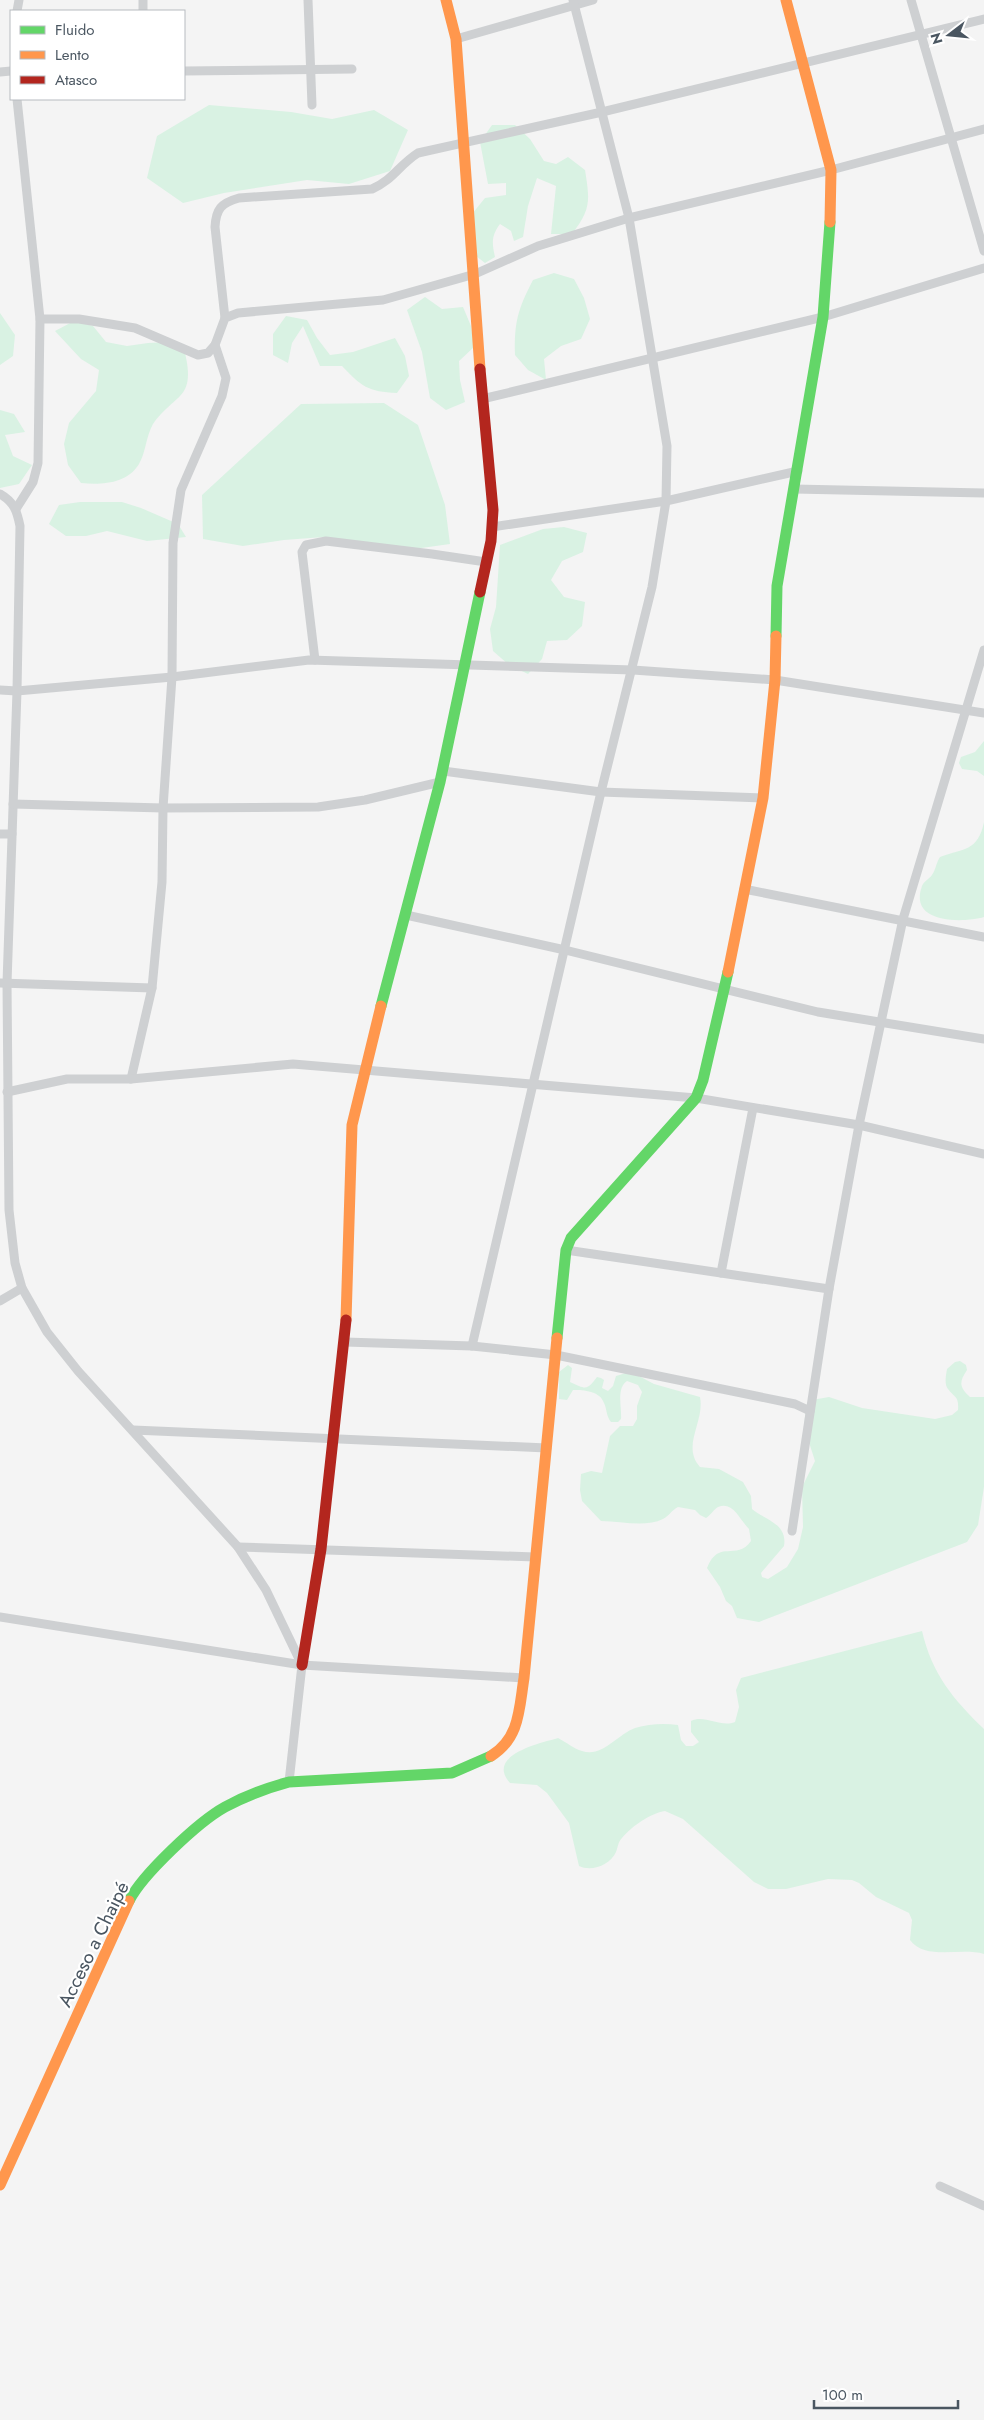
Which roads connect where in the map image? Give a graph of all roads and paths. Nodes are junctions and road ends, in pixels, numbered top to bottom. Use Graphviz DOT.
graph roads {
  1 [pos="308,0"];
  2 [pos="446,0"];
  3 [pos="593,0"];
  4 [pos="786,0"];
  5 [pos="911,0"];
  6 [pos="574,2"];
  7 [pos="984,19"];
  8 [pos="922,36"];
  9 [pos="456,39"];
  10 [pos="801,63"];
  11 [pos="310,69"];
  12 [pos="352,69"];
  13 [pos="185,71"];
  14 [pos="17,100"];
  15 [pos="312,105"];
  16 [pos="602,112"];
  17 [pos="984,129"];
  18 [pos="952,138"];
  19 [pos="464,141"];
  20 [pos="831,170"];
  21 [pos="629,218"];
  22 [pos="984,250"];
  23 [pos="984,268"];
  24 [pos="475,274"];
  25 [pos="823,317"];
  26 [pos="225,318"];
  27 [pos="40,319"];
  28 [pos="215,345"];
  29 [pos="652,359"];
  30 [pos="482,399"];
  31 [pos="798,471"];
  32 [pos="794,489"];
  33 [pos="984,492"];
  34 [pos="0,494"];
  35 [pos="666,501"];
  36 [pos="16,509"];
  37 [pos="492,527"];
  38 [pos="486,562"];
  39 [pos="984,650"];
  40 [pos="315,660"];
  41 [pos="464,666"];
  42 [pos="633,670"];
  43 [pos="172,677"];
  44 [pos="775,680"];
  45 [pos="0,690"];
  46 [pos="17,691"];
  47 [pos="966,710"];
  48 [pos="984,713"];
  49 [pos="442,777"];
  50 [pos="601,792"];
  51 [pos="763,798"];
  52 [pos="13,804"];
  53 [pos="164,808"];
  54 [pos="0,834"];
  55 [pos="12,834"];
  56 [pos="744,889"];
  57 [pos="406,915"];
  58 [pos="903,919"];
  59 [pos="984,937"];
  60 [pos="565,950"];
  61 [pos="3,983"];
  62 [pos="152,988"];
  63 [pos="725,989"];
  64 [pos="882,1022"];
  65 [pos="984,1039"];
  66 [pos="364,1070"];
  67 [pos="131,1079"];
  68 [pos="534,1084"];
  69 [pos="7,1092"];
  70 [pos="696,1098"];
  71 [pos="753,1108"];
  72 [pos="3,1110"];
  73 [pos="859,1125"];
  74 [pos="984,1154"];
  75 [pos="566,1250"];
  76 [pos="721,1273"];
  77 [pos="22,1288"];
  78 [pos="829,1289"];
  79 [pos="0,1301"];
  80 [pos="345,1342"];
  81 [pos="472,1346"];
  82 [pos="556,1355"];
  83 [pos="810,1411"];
  84 [pos="133,1430"];
  85 [pos="334,1440"];
  86 [pos="546,1448"];
  87 [pos="792,1531"];
  88 [pos="238,1546"];
  89 [pos="321,1549"];
  90 [pos="535,1557"];
  91 [pos="0,1617"];
  92 [pos="302,1665"];
  93 [pos="524,1678"];
  94 [pos="289,1782"];
  95 [pos="0,2185"];
  96 [pos="940,2186"];
  97 [pos="984,2206"];
  1 -- 11 [label="street"];
  2 -- 9 [label="street"];
  3 -- 6 [label="street"];
  4 -- 10 [label="street"];
  5 -- 8 [label="street"];
  6 -- 9 [label="street"];
  6 -- 16 [label="street"];
  7 -- 8 [label="street"];
  8 -- 10 [label="street"];
  8 -- 18 [label="street"];
  9 -- 19 [label="street"];
  10 -- 16 [label="street"];
  10 -- 20 [label="street"];
  11 -- 12 [label="street"];
  11 -- 13 [label="street"];
  11 -- 15 [label="street"];
  14 -- 27 [label="street"];
  16 -- 19 [label="street"];
  16 -- 21 [label="street"];
  17 -- 18 [label="street"];
  18 -- 20 [label="street"];
  18 -- 22 [label="street"];
  19 -- 24 [label="street"];
  19 -- 26 [label="street"];
  20 -- 21 [label="street"];
  20 -- 25 [label="street"];
  21 -- 24 [label="street"];
  21 -- 29 [label="street"];
  23 -- 25 [label="street"];
  24 -- 26 [label="street"];
  24 -- 30 [label="street"];
  25 -- 29 [label="street"];
  25 -- 31 [label="street"];
  26 -- 28 [label="street"];
  27 -- 28 [label="street"];
  27 -- 36 [label="street"];
  28 -- 43 [label="street"];
  29 -- 30 [label="street"];
  29 -- 35 [label="street"];
  30 -- 37 [label="street"];
  31 -- 32 [label="street"];
  31 -- 35 [label="street"];
  32 -- 33 [label="street"];
  32 -- 44 [label="street"];
  34 -- 36 [label="street"];
  35 -- 37 [label="street"];
  35 -- 42 [label="street"];
  36 -- 46 [label="street"];
  37 -- 38 [label="street"];
  38 -- 40 [label="street"];
  38 -- 41 [label="street"];
  39 -- 47 [label="street"];
  40 -- 41 [label="street"];
  40 -- 43 [label="street"];
  41 -- 42 [label="street"];
  41 -- 49 [label="street"];
  42 -- 44 [label="street"];
  42 -- 50 [label="street"];
  43 -- 46 [label="street"];
  43 -- 53 [label="street"];
  44 -- 47 [label="street"];
  44 -- 51 [label="street"];
  45 -- 46 [label="street"];
  46 -- 52 [label="street"];
  47 -- 48 [label="street"];
  47 -- 58 [label="street"];
  49 -- 50 [label="street"];
  49 -- 53 [label="street"];
  49 -- 57 [label="street"];
  50 -- 51 [label="street"];
  50 -- 60 [label="street"];
  51 -- 56 [label="street"];
  52 -- 53 [label="street"];
  52 -- 55 [label="street"];
  53 -- 62 [label="street"];
  54 -- 55 [label="street"];
  55 -- 61 [label="street"];
  56 -- 58 [label="street"];
  56 -- 63 [label="street"];
  57 -- 60 [label="street"];
  57 -- 66 [label="street"];
  58 -- 59 [label="street"];
  58 -- 64 [label="street"];
  60 -- 63 [label="street"];
  60 -- 68 [label="street"];
  61 -- 62 [label="street"];
  61 -- 69 [label="street"];
  62 -- 67 [label="street"];
  63 -- 64 [label="street"];
  63 -- 70 [label="street"];
  64 -- 65 [label="street"];
  64 -- 73 [label="street"];
  66 -- 67 [label="street"];
  66 -- 68 [label="street"];
  66 -- 80 [label="street"];
  67 -- 69 [label="street"];
  68 -- 70 [label="street"];
  68 -- 81 [label="street"];
  69 -- 72 [label="street"];
  70 -- 71 [label="street"];
  70 -- 75 [label="street"];
  71 -- 73 [label="street"];
  71 -- 76 [label="street"];
  72 -- 77 [label="street"];
  73 -- 74 [label="street"];
  73 -- 78 [label="street"];
  75 -- 76 [label="street"];
  75 -- 82 [label="street, Acceso a Chaipé"];
  76 -- 78 [label="street"];
  77 -- 79 [label="street"];
  77 -- 84 [label="street"];
  78 -- 83 [label="street"];
  80 -- 81 [label="street"];
  80 -- 85 [label="street"];
  81 -- 82 [label="street"];
  82 -- 83 [label="street"];
  82 -- 86 [label="street, Acceso a Chaipé"];
  83 -- 87 [label="street"];
  84 -- 85 [label="street"];
  84 -- 88 [label="street"];
  85 -- 86 [label="street"];
  85 -- 89 [label="street"];
  86 -- 90 [label="street, Acceso a Chaipé"];
  88 -- 89 [label="street"];
  88 -- 92 [label="street"];
  89 -- 90 [label="street"];
  89 -- 92 [label="street"];
  90 -- 93 [label="street, Acceso a Chaipé"];
  91 -- 92 [label="street"];
  92 -- 93 [label="street"];
  92 -- 94 [label="street"];
  93 -- 94 [label="street, Acceso a Chaipé"];
  94 -- 95 [label="street, Acceso a Chaipé"];
  96 -- 97 [label="street"];
}
